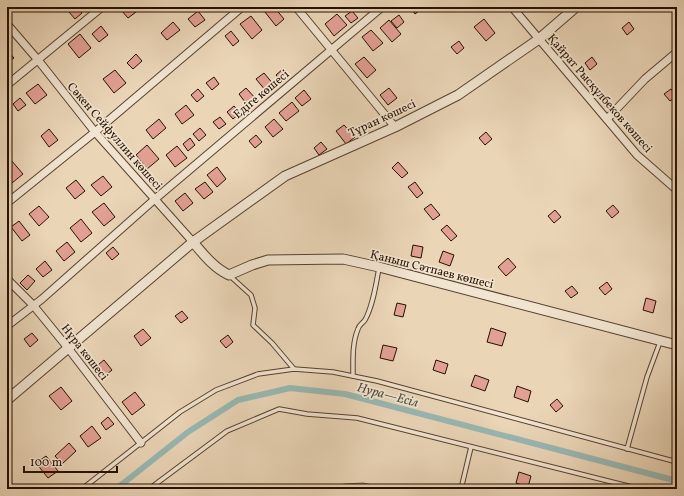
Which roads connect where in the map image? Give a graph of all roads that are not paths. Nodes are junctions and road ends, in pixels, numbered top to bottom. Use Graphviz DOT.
graph roads {
  1 [pos="102,7"];
  2 [pos="242,7"];
  3 [pos="296,7"];
  4 [pos="382,7"];
  5 [pos="512,7"];
  6 [pos="576,7"];
  7 [pos="7,24"];
  8 [pos="539,39"];
  9 [pos="331,49"];
  10 [pos="677,52"];
  11 [pos="38,60"];
  12 [pos="7,85"];
  13 [pos="607,119"];
  14 [pos="395,127"];
  15 [pos="95,132"];
  16 [pos="676,188"];
  17 [pos="155,199"];
  18 [pos="7,203"];
  19 [pos="193,242"];
  20 [pos="380,267"];
  21 [pos="229,275"];
  22 [pos="7,279"];
  23 [pos="34,305"];
  24 [pos="7,326"];
  25 [pos="660,341"];
  26 [pos="677,345"];
  27 [pos="68,348"];
  28 [pos="294,369"];
  29 [pos="353,376"];
  30 [pos="7,400"];
  31 [pos="140,443"];
  32 [pos="471,447"];
  33 [pos="627,449"];
  34 [pos="677,462"];
  35 [pos="82,489"];
  36 [pos="149,489"];
  37 [pos="461,489"];
  38 [pos="640,489"];
  1 -- 11 [label="street"];
  2 -- 15 [label="street"];
  3 -- 9 [label="street"];
  4 -- 9 [label="street, Едіге көшесі"];
  5 -- 8 [label="street, Қайрат Рысқұлбеков көшесі"];
  6 -- 8 [label="street, Тұран көшесі"];
  7 -- 11 [label="street, Сәкен Сейфуллин көшесі"];
  8 -- 13 [label="street, Қайрат Рысқұлбеков көшесі"];
  8 -- 14 [label="street, Тұран көшесі"];
  9 -- 14 [label="street"];
  9 -- 17 [label="street, Едіге көшесі"];
  10 -- 13 [label="street"];
  11 -- 12 [label="street"];
  11 -- 15 [label="street, Сәкен Сейфуллин көшесі"];
  13 -- 16 [label="street, Қайрат Рысқұлбеков көшесі"];
  14 -- 19 [label="street, Тұран көшесі"];
  15 -- 17 [label="street, Сәкен Сейфуллин көшесі"];
  15 -- 18 [label="street"];
  17 -- 19 [label="street, Сәкен Сейфуллин көшесі"];
  17 -- 23 [label="street, Едіге көшесі"];
  19 -- 21 [label="street"];
  19 -- 27 [label="street, Тұран көшесі"];
  20 -- 21 [label="street, Қаныш Сәтпаев көшесі"];
  20 -- 25 [label="street, Қаныш Сәтпаев көшесі"];
  20 -- 29 [label="lane"];
  21 -- 28 [label="lane"];
  22 -- 23 [label="street, Нұра көшесі"];
  23 -- 24 [label="street, Едіге көшесі"];
  23 -- 27 [label="street, Нұра көшесі"];
  25 -- 26 [label="street, Қаныш Сәтпаев көшесі"];
  25 -- 33 [label="lane"];
  27 -- 30 [label="street, Тұран көшесі"];
  27 -- 31 [label="street, Нұра көшесі"];
  28 -- 29 [label="lane"];
  28 -- 31 [label="lane"];
  29 -- 33 [label="lane"];
  31 -- 35 [label="lane"];
  32 -- 36 [label="lane"];
  32 -- 37 [label="lane"];
  32 -- 38 [label="lane"];
  33 -- 34 [label="lane"];
}
